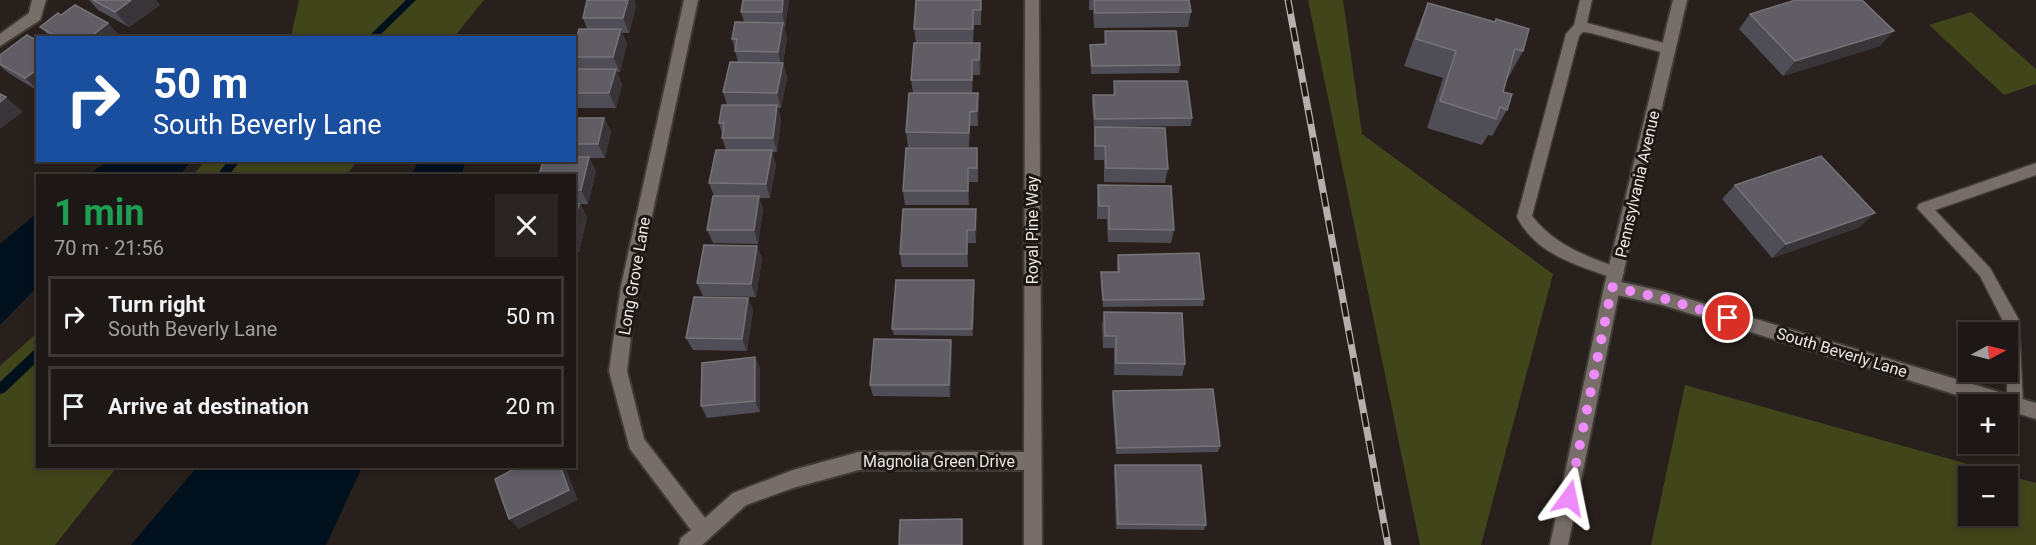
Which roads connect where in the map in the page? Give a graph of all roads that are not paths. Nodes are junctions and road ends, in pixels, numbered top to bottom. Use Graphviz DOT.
graph roads {
  1 [pos="39,0"];
  2 [pos="692,0"];
  3 [pos="1032,0"];
  4 [pos="1586,0"];
  5 [pos="1680,0"];
  6 [pos="1580,27"];
  7 [pos="0,41"];
  8 [pos="1668,49"];
  9 [pos="2036,169"];
  10 [pos="1614,280"];
  11 [pos="1979,394"];
  12 [pos="2014,394"];
  13 [pos="2018,406"];
  14 [pos="2036,411"];
  15 [pos="1033,461"];
  16 [pos="704,531"];
  17 [pos="688,545"];
  18 [pos="1033,545"];
  19 [pos="1559,545"];
  1 -- 7 [label="street"];
  2 -- 16 [label="street, Long Grove Lane"];
  3 -- 15 [label="street, Royal Pine Way"];
  4 -- 6 [label="lane"];
  5 -- 8 [label="street, Pennsylvania Avenue"];
  6 -- 8 [label="lane"];
  6 -- 10 [label="lane"];
  8 -- 10 [label="street, Pennsylvania Avenue"];
  9 -- 12 [label="lane"];
  10 -- 11 [label="street, South Beverly Lane"];
  10 -- 19 [label="street, Pennsylvania Avenue"];
  13 -- 14 [label="street, South Beverly Lane"];
  15 -- 16 [label="street, Magnolia Green Drive"];
  15 -- 18 [label="street, Royal Pine Way"];
  16 -- 17 [label="street, Magnolia Green Drive"];
}
